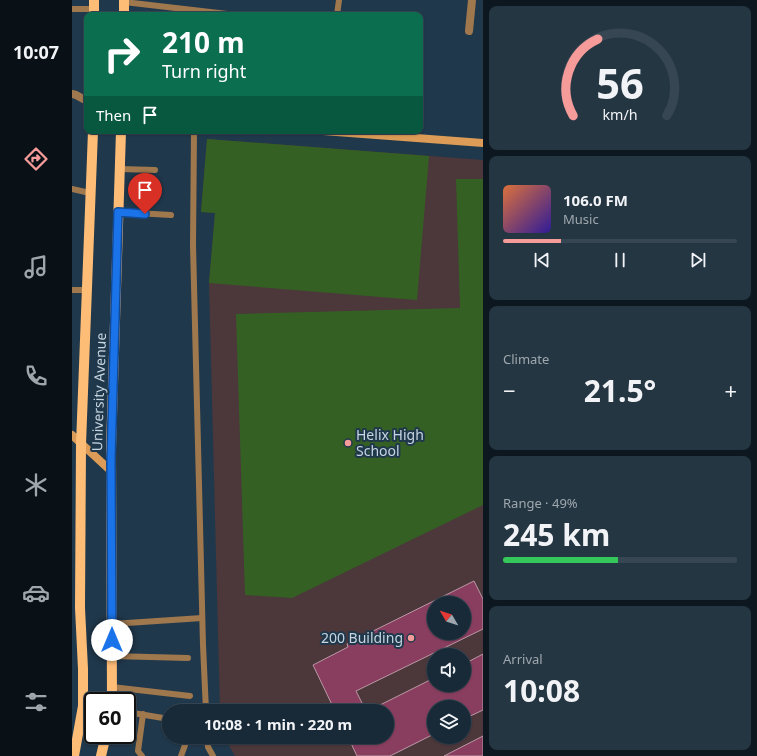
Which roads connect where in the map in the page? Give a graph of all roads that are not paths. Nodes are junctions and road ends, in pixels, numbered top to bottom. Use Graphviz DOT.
graph roads {
  1 [pos="339,0"];
  2 [pos="472,0"];
  3 [pos="124,1"];
  4 [pos="94,8"];
  5 [pos="72,9"];
  6 [pos="124,12"];
  7 [pos="212,12"];
  8 [pos="337,12"];
  9 [pos="469,31"];
  10 [pos="72,94"];
  11 [pos="84,99"];
  12 [pos="93,134"];
  13 [pos="121,134"];
  14 [pos="194,134"];
  15 [pos="366,134"];
  16 [pos="483,143"];
  17 [pos="120,169"];
  18 [pos="154,170"];
  19 [pos="72,189"];
  20 [pos="90,192"];
  21 [pos="118,212"];
  22 [pos="171,215"];
  23 [pos="72,290"];
  24 [pos="87,290"];
  25 [pos="72,435"];
  26 [pos="82,444"];
  27 [pos="111,471"];
  28 [pos="76,605"];
  29 [pos="202,618"];
  30 [pos="112,624"];
  31 [pos="112,656"];
  32 [pos="188,658"];
  33 [pos="112,687"];
  34 [pos="112,692"];
  35 [pos="190,696"];
  36 [pos="206,704"];
  37 [pos="136,713"];
  38 [pos="143,714"];
  39 [pos="162,718"];
  40 [pos="103,744"];
  41 [pos="185,744"];
  42 [pos="208,744"];
  43 [pos="74,756"];
  44 [pos="100,756"];
  45 [pos="142,756"];
  46 [pos="181,756"];
  47 [pos="212,756"];
  1 -- 8 [label="lane"];
  2 -- 9 [label="street"];
  3 -- 6 [label="main road"];
  3 -- 7 [label="lane"];
  4 -- 5 [label="lane"];
  10 -- 11 [label="street"];
  12 -- 20 [label="main road, University Avenue"];
  13 -- 17 [label="main road, University Avenue"];
  14 -- 29 [label="lane"];
  15 -- 16 [label="street"];
  17 -- 18 [label="lane"];
  17 -- 21 [label="main road, University Avenue"];
  19 -- 20 [label="lane"];
  20 -- 24 [label="main road, University Avenue"];
  21 -- 22 [label="lane"];
  21 -- 27 [label="main road, University Avenue"];
  23 -- 24 [label="lane"];
  24 -- 26 [label="main road, University Avenue"];
  25 -- 26 [label="street"];
  26 -- 27 [label="street"];
  26 -- 28 [label="main road, University Avenue"];
  27 -- 30 [label="main road, University Avenue"];
  28 -- 43 [label="main road, University Avenue"];
  29 -- 30 [label="lane"];
  29 -- 36 [label="lane"];
  30 -- 31 [label="main road, University Avenue"];
  31 -- 32 [label="lane"];
  31 -- 33 [label="main road, University Avenue"];
  33 -- 34 [label="main road, University Avenue"];
  33 -- 35 [label="lane"];
  37 -- 38 [label="lane"];
  38 -- 39 [label="lane"];
  38 -- 45 [label="lane"];
  40 -- 44 [label="main road"];
  41 -- 46 [label="lane"];
  42 -- 47 [label="lane"];
}
